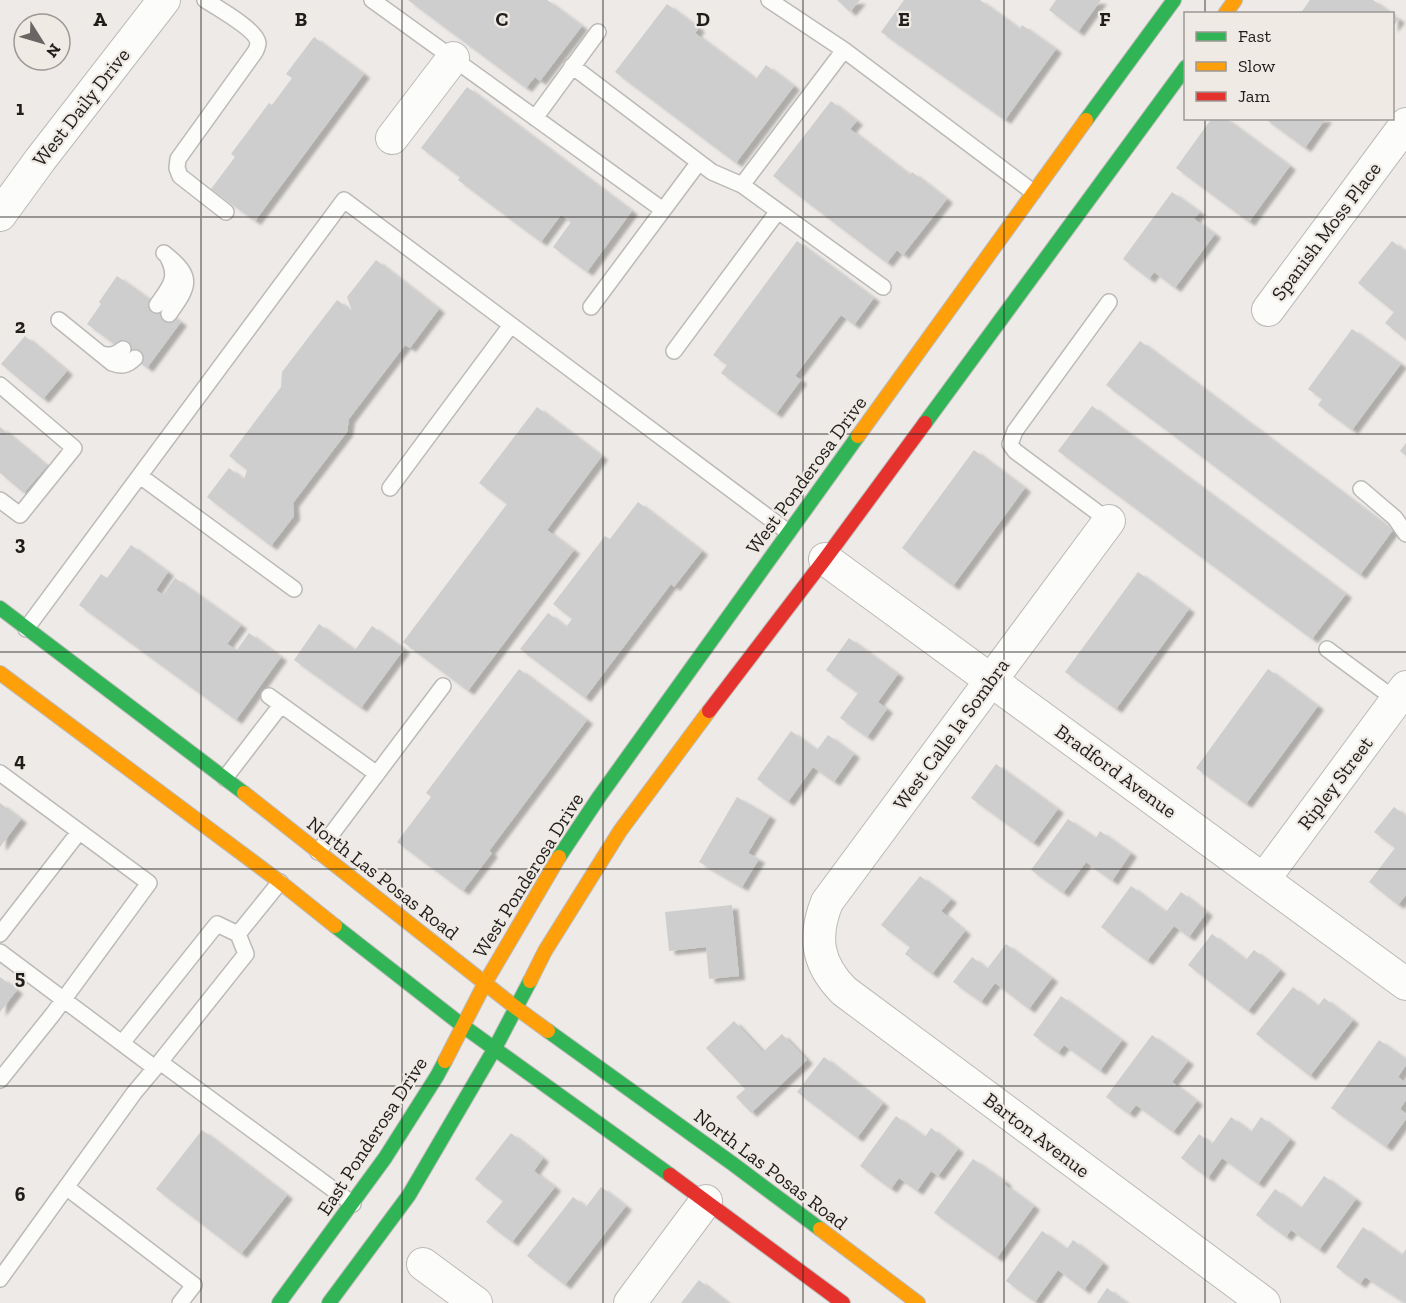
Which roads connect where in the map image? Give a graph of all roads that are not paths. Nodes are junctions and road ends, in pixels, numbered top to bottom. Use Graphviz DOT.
graph roads {
  1 [pos="164,0"];
  2 [pos="205,0"];
  3 [pos="372,0"];
  4 [pos="769,0"];
  5 [pos="1174,0"];
  6 [pos="597,32"];
  7 [pos="844,50"];
  8 [pos="453,58"];
  9 [pos="572,66"];
  10 [pos="1184,69"];
  11 [pos="535,118"];
  12 [pos="1406,124"];
  13 [pos="392,138"];
  14 [pos="699,162"];
  15 [pos="742,185"];
  16 [pos="1033,192"];
  17 [pos="663,210"];
  18 [pos="778,211"];
  19 [pos="226,213"];
  20 [pos="0,214"];
  21 [pos="164,254"];
  22 [pos="883,287"];
  23 [pos="1109,302"];
  24 [pos="591,307"];
  25 [pos="163,309"];
  26 [pos="1268,310"];
  27 [pos="59,320"];
  28 [pos="511,325"];
  29 [pos="674,351"];
  30 [pos="129,354"];
  31 [pos="0,385"];
  32 [pos="140,476"];
  33 [pos="390,488"];
  34 [pos="1361,489"];
  35 [pos="0,500"];
  36 [pos="1109,521"];
  37 [pos="1406,534"];
  38 [pos="793,536"];
  39 [pos="820,555"];
  40 [pos="294,589"];
  41 [pos="0,608"];
  42 [pos="26,628"];
  43 [pos="1327,649"];
  44 [pos="0,673"];
  45 [pos="990,680"];
  46 [pos="443,686"];
  47 [pos="1401,694"];
  48 [pos="0,773"];
  49 [pos="377,774"];
  50 [pos="225,778"];
  51 [pos="79,832"];
  52 [pos="318,852"];
  53 [pos="1264,879"];
  54 [pos="280,882"];
  55 [pos="0,934"];
  56 [pos="238,934"];
  57 [pos="0,952"];
  58 [pos="822,957"];
  59 [pos="485,983"];
  60 [pos="1406,984"];
  61 [pos="63,999"];
  62 [pos="515,1007"];
  63 [pos="463,1026"];
  64 [pos="122,1043"];
  65 [pos="495,1048"];
  66 [pos="158,1065"];
  67 [pos="0,1080"];
  68 [pos="66,1187"];
  69 [pos="710,1196"];
  70 [pos="353,1203"];
  71 [pos="423,1264"];
  72 [pos="0,1279"];
  73 [pos="180,1303"];
  74 [pos="279,1303"];
  75 [pos="329,1303"];
  76 [pos="476,1303"];
  77 [pos="630,1303"];
  78 [pos="843,1303"];
  79 [pos="918,1303"];
  80 [pos="1264,1303"];
  1 -- 20 [label="street, West Daily Drive"];
  2 -- 19 [label="lane"];
  3 -- 8 [label="lane"];
  4 -- 7 [label="lane"];
  5 -- 16 [label="main road, West Ponderosa Drive"];
  6 -- 9 [label="lane"];
  7 -- 15 [label="lane"];
  7 -- 16 [label="lane"];
  8 -- 11 [label="lane"];
  8 -- 13 [label="street"];
  9 -- 11 [label="lane"];
  9 -- 14 [label="lane"];
  10 -- 39 [label="main road"];
  11 -- 17 [label="lane"];
  12 -- 26 [label="street, Spanish Moss Place"];
  14 -- 15 [label="lane"];
  14 -- 17 [label="lane"];
  15 -- 18 [label="lane"];
  16 -- 38 [label="main road, West Ponderosa Drive"];
  17 -- 24 [label="lane"];
  18 -- 22 [label="lane"];
  18 -- 29 [label="lane"];
  21 -- 25 [label="lane"];
  23 -- 36 [label="lane"];
  27 -- 30 [label="lane"];
  28 -- 32 [label="lane"];
  28 -- 33 [label="lane"];
  28 -- 38 [label="lane"];
  31 -- 35 [label="lane"];
  32 -- 40 [label="lane"];
  32 -- 42 [label="lane"];
  34 -- 37 [label="lane"];
  36 -- 45 [label="street, West Calle la Sombra"];
  38 -- 59 [label="main road, West Ponderosa Drive"];
  39 -- 45 [label="street, Bradford Avenue"];
  39 -- 62 [label="main road"];
  41 -- 42 [label="main road, North Las Posas Road"];
  42 -- 50 [label="main road, North Las Posas Road"];
  43 -- 47 [label="lane"];
  44 -- 54 [label="main road"];
  45 -- 53 [label="street, Bradford Avenue"];
  45 -- 58 [label="street, West Calle la Sombra"];
  46 -- 49 [label="lane"];
  47 -- 53 [label="street, Ripley Street"];
  48 -- 51 [label="lane"];
  49 -- 50 [label="lane"];
  49 -- 52 [label="lane"];
  50 -- 52 [label="main road, North Las Posas Road"];
  51 -- 55 [label="lane"];
  51 -- 61 [label="lane"];
  52 -- 59 [label="main road, North Las Posas Road"];
  53 -- 60 [label="street, Bradford Avenue"];
  54 -- 56 [label="lane"];
  54 -- 63 [label="main road"];
  56 -- 64 [label="lane"];
  56 -- 66 [label="lane"];
  57 -- 61 [label="lane"];
  58 -- 80 [label="street, Barton Avenue"];
  59 -- 62 [label="main road, North Las Posas Road"];
  59 -- 63 [label="main road, East Ponderosa Drive"];
  61 -- 64 [label="lane"];
  61 -- 67 [label="lane"];
  62 -- 65 [label="main road"];
  62 -- 79 [label="main road, North Las Posas Road"];
  63 -- 65 [label="main road"];
  63 -- 70 [label="main road, East Ponderosa Drive"];
  64 -- 66 [label="lane"];
  65 -- 69 [label="main road"];
  65 -- 75 [label="main road"];
  66 -- 68 [label="lane"];
  66 -- 70 [label="lane"];
  68 -- 72 [label="lane"];
  68 -- 73 [label="lane"];
  69 -- 77 [label="street"];
  69 -- 78 [label="main road"];
  70 -- 74 [label="main road, East Ponderosa Drive"];
  71 -- 76 [label="street"];
}
